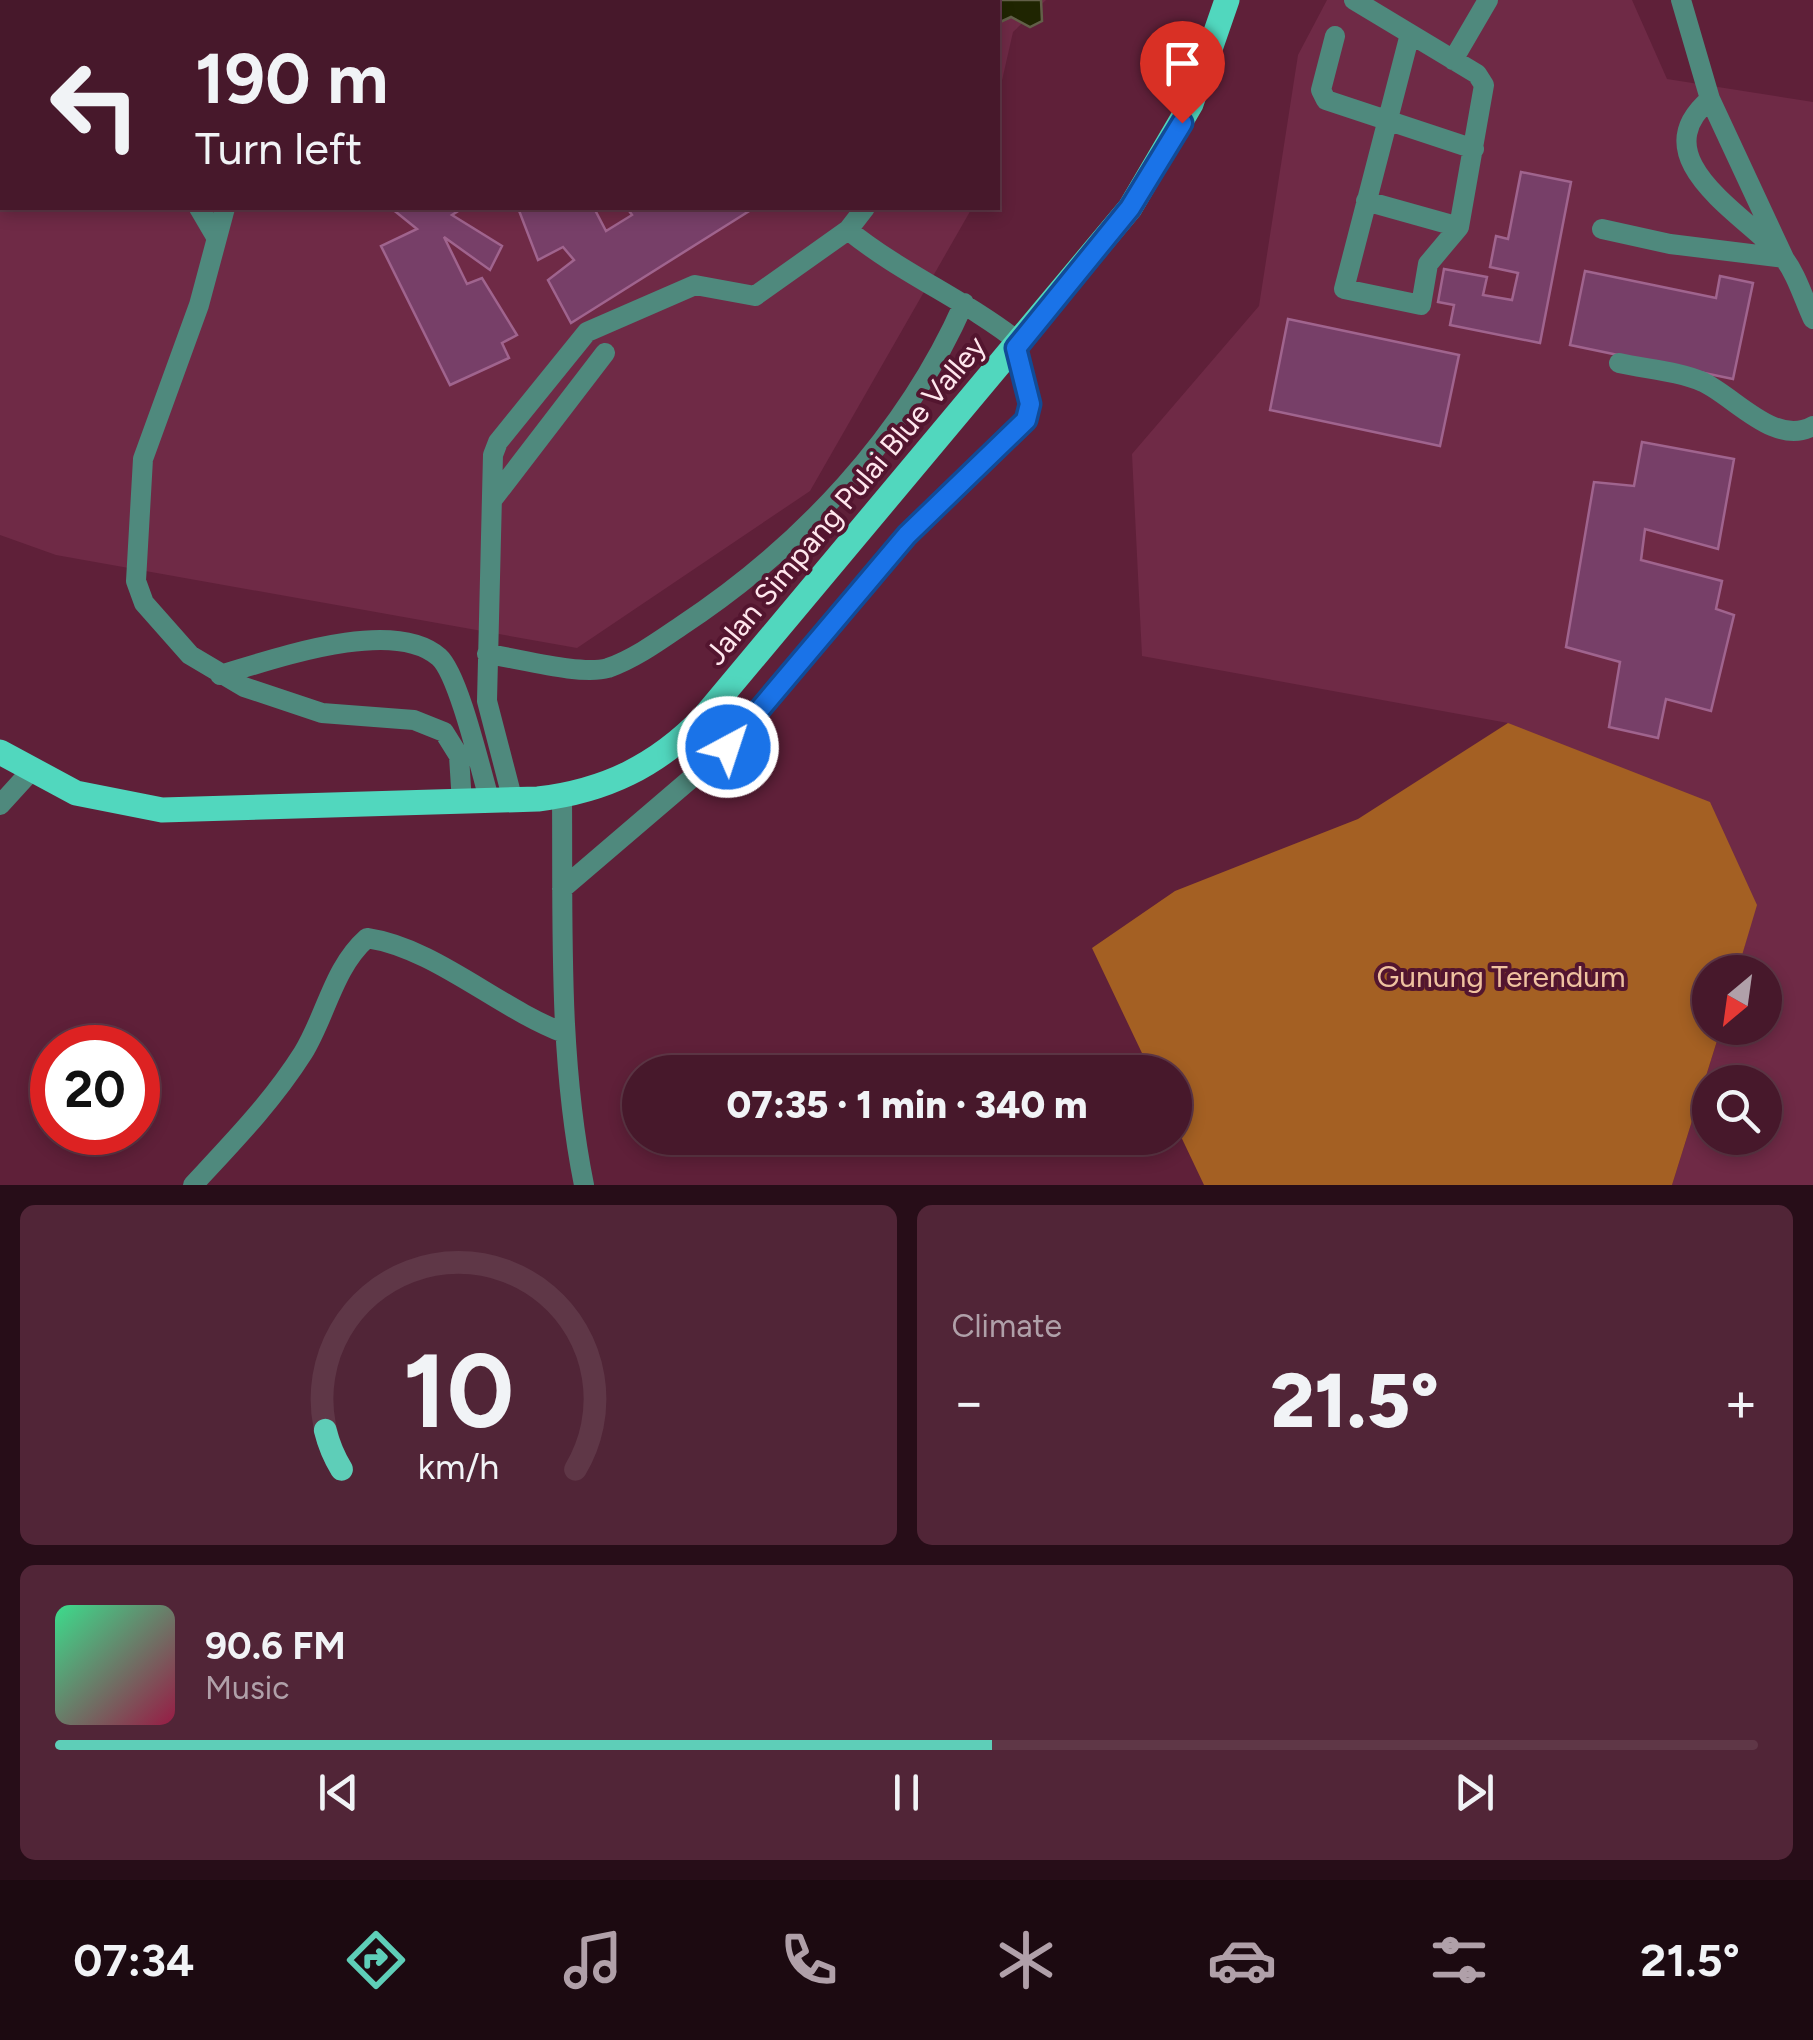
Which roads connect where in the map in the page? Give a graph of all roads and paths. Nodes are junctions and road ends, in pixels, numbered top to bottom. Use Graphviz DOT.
graph roads {
  1 [pos="1228,0"];
  2 [pos="1354,0"];
  3 [pos="1488,0"];
  4 [pos="1682,0"];
  5 [pos="1382,7"];
  6 [pos="1410,34"];
  7 [pos="1335,36"];
  8 [pos="1453,60"];
  9 [pos="1710,99"];
  10 [pos="1388,122"];
  11 [pos="1474,149"];
  12 [pos="1366,201"];
  13 [pos="199,210"];
  14 [pos="223,210"];
  15 [pos="863,210"];
  16 [pos="1459,227"];
  17 [pos="1602,228"];
  18 [pos="848,230"];
  19 [pos="216,237"];
  20 [pos="1784,258"];
  21 [pos="964,303"];
  22 [pos="1813,319"];
  23 [pos="1018,346"];
  24 [pos="606,353"];
  25 [pos="1619,364"];
  26 [pos="1813,426"];
  27 [pos="493,500"];
  28 [pos="488,654"];
  29 [pos="220,675"];
  30 [pos="674,746"];
  31 [pos="497,747"];
  32 [pos="0,752"];
  33 [pos="467,754"];
  34 [pos="31,771"];
  35 [pos="695,774"];
  36 [pos="562,796"];
  37 [pos="502,802"];
  38 [pos="462,803"];
  39 [pos="0,805"];
  40 [pos="562,889"];
  41 [pos="564,1034"];
  42 [pos="193,1185"];
  43 [pos="584,1185"];
  1 -- 23 [label="main road, Jalan Simpang Pulai Blue Valley"];
  2 -- 5 [label="street"];
  3 -- 8 [label="street"];
  4 -- 9 [label="street"];
  5 -- 6 [label="street"];
  6 -- 8 [label="street"];
  6 -- 10 [label="street"];
  7 -- 10 [label="street"];
  8 -- 11 [label="street"];
  9 -- 20 [label="street"];
  9 -- 20 [label="street"];
  10 -- 11 [label="street"];
  10 -- 12 [label="street"];
  11 -- 16 [label="street"];
  12 -- 16 [label="street"];
  12 -- 16 [label="street"];
  13 -- 19 [label="street"];
  14 -- 19 [label="street"];
  15 -- 18 [label="street"];
  17 -- 20 [label="street"];
  18 -- 21 [label="street"];
  18 -- 27 [label="street"];
  19 -- 29 [label="street"];
  20 -- 22 [label="street"];
  21 -- 23 [label="street"];
  21 -- 28 [label="street"];
  23 -- 30 [label="main road, Jalan Simpang Pulai Blue Valley"];
  23 -- 35 [label="street"];
  24 -- 27 [label="street"];
  25 -- 26 [label="street"];
  27 -- 28 [label="street"];
  28 -- 31 [label="street"];
  29 -- 33 [label="street"];
  29 -- 33 [label="street"];
  30 -- 35 [label="street"];
  30 -- 36 [label="main road, Jalan Simpang Pulai Blue Valley"];
  31 -- 33 [label="street"];
  31 -- 37 [label="street"];
  32 -- 34 [label="main road, Jalan Simpang Pulai Blue Valley"];
  33 -- 37 [label="street"];
  33 -- 38 [label="street"];
  34 -- 38 [label="main road, Jalan Simpang Pulai Blue Valley"];
  34 -- 39 [label="street"];
  35 -- 40 [label="street"];
  36 -- 37 [label="main road, Jalan Simpang Pulai Blue Valley"];
  36 -- 40 [label="street"];
  37 -- 38 [label="main road, Jalan Simpang Pulai Blue Valley"];
  40 -- 41 [label="street"];
  41 -- 42 [label="street"];
  41 -- 43 [label="street"];
}
